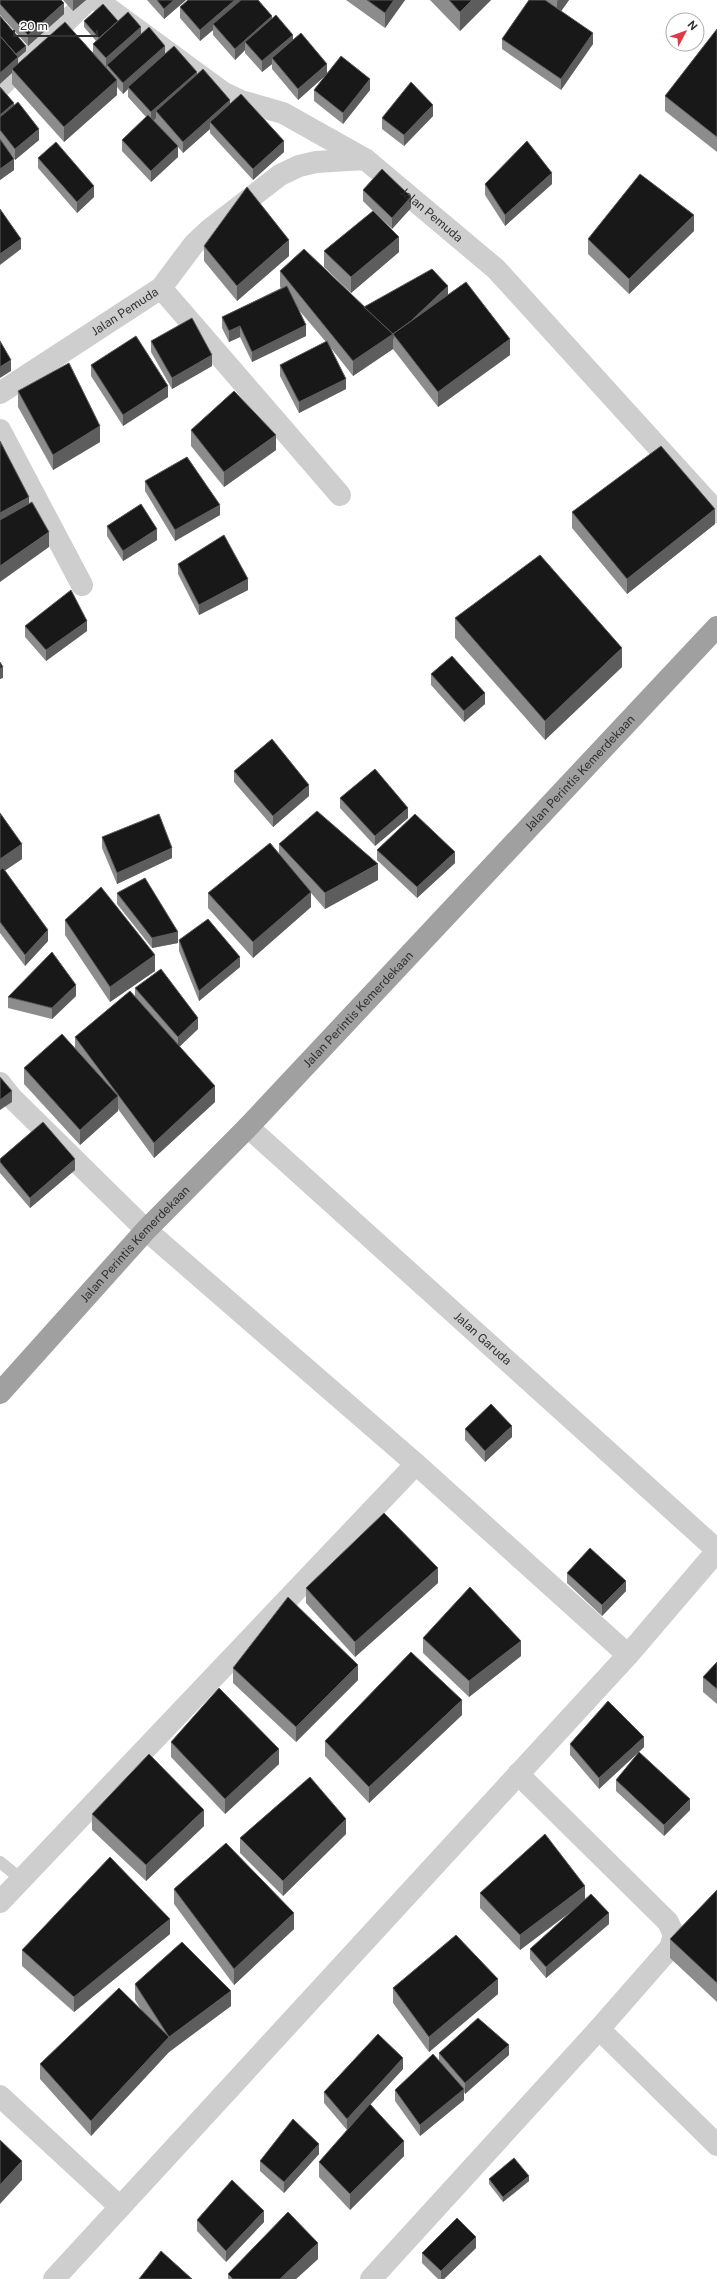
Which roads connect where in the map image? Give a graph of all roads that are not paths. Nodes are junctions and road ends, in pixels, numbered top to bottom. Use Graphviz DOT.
graph roads {
  1 [pos="88,0"];
  2 [pos="97,0"];
  3 [pos="0,87"];
  4 [pos="365,159"];
  5 [pos="161,288"];
  6 [pos="0,393"];
  7 [pos="0,430"];
  8 [pos="340,495"];
  9 [pos="717,512"];
  10 [pos="82,585"];
  11 [pos="717,627"];
  12 [pos="0,1083"];
  13 [pos="248,1126"];
  14 [pos="146,1230"];
  15 [pos="0,1393"];
  16 [pos="416,1464"];
  17 [pos="717,1551"];
  18 [pos="628,1655"];
  19 [pos="518,1774"];
  20 [pos="0,1862"];
  21 [pos="21,1879"];
  22 [pos="0,1902"];
  23 [pos="599,2029"];
  24 [pos="0,2096"];
  25 [pos="717,2145"];
  26 [pos="120,2207"];
  27 [pos="54,2279"];
  28 [pos="371,2279"];
  1 -- 3 [label="street"];
  2 -- 4 [label="street"];
  4 -- 5 [label="street, Jalan Pemuda"];
  4 -- 9 [label="street, Jalan Pemuda"];
  5 -- 6 [label="street, Jalan Pemuda"];
  5 -- 8 [label="street"];
  7 -- 10 [label="street"];
  11 -- 13 [label="highway, Jalan Perintis Kemerdekaan"];
  12 -- 14 [label="street"];
  13 -- 14 [label="highway, Jalan Perintis Kemerdekaan"];
  13 -- 17 [label="street, Jalan Garuda"];
  14 -- 15 [label="highway, Jalan Perintis Kemerdekaan"];
  14 -- 16 [label="street"];
  16 -- 18 [label="street"];
  16 -- 21 [label="street"];
  17 -- 18 [label="street"];
  18 -- 19 [label="street"];
  19 -- 23 [label="street"];
  19 -- 26 [label="street"];
  20 -- 21 [label="lane"];
  21 -- 22 [label="street"];
  23 -- 25 [label="street"];
  23 -- 28 [label="street"];
  24 -- 26 [label="street"];
  26 -- 27 [label="street"];
}
